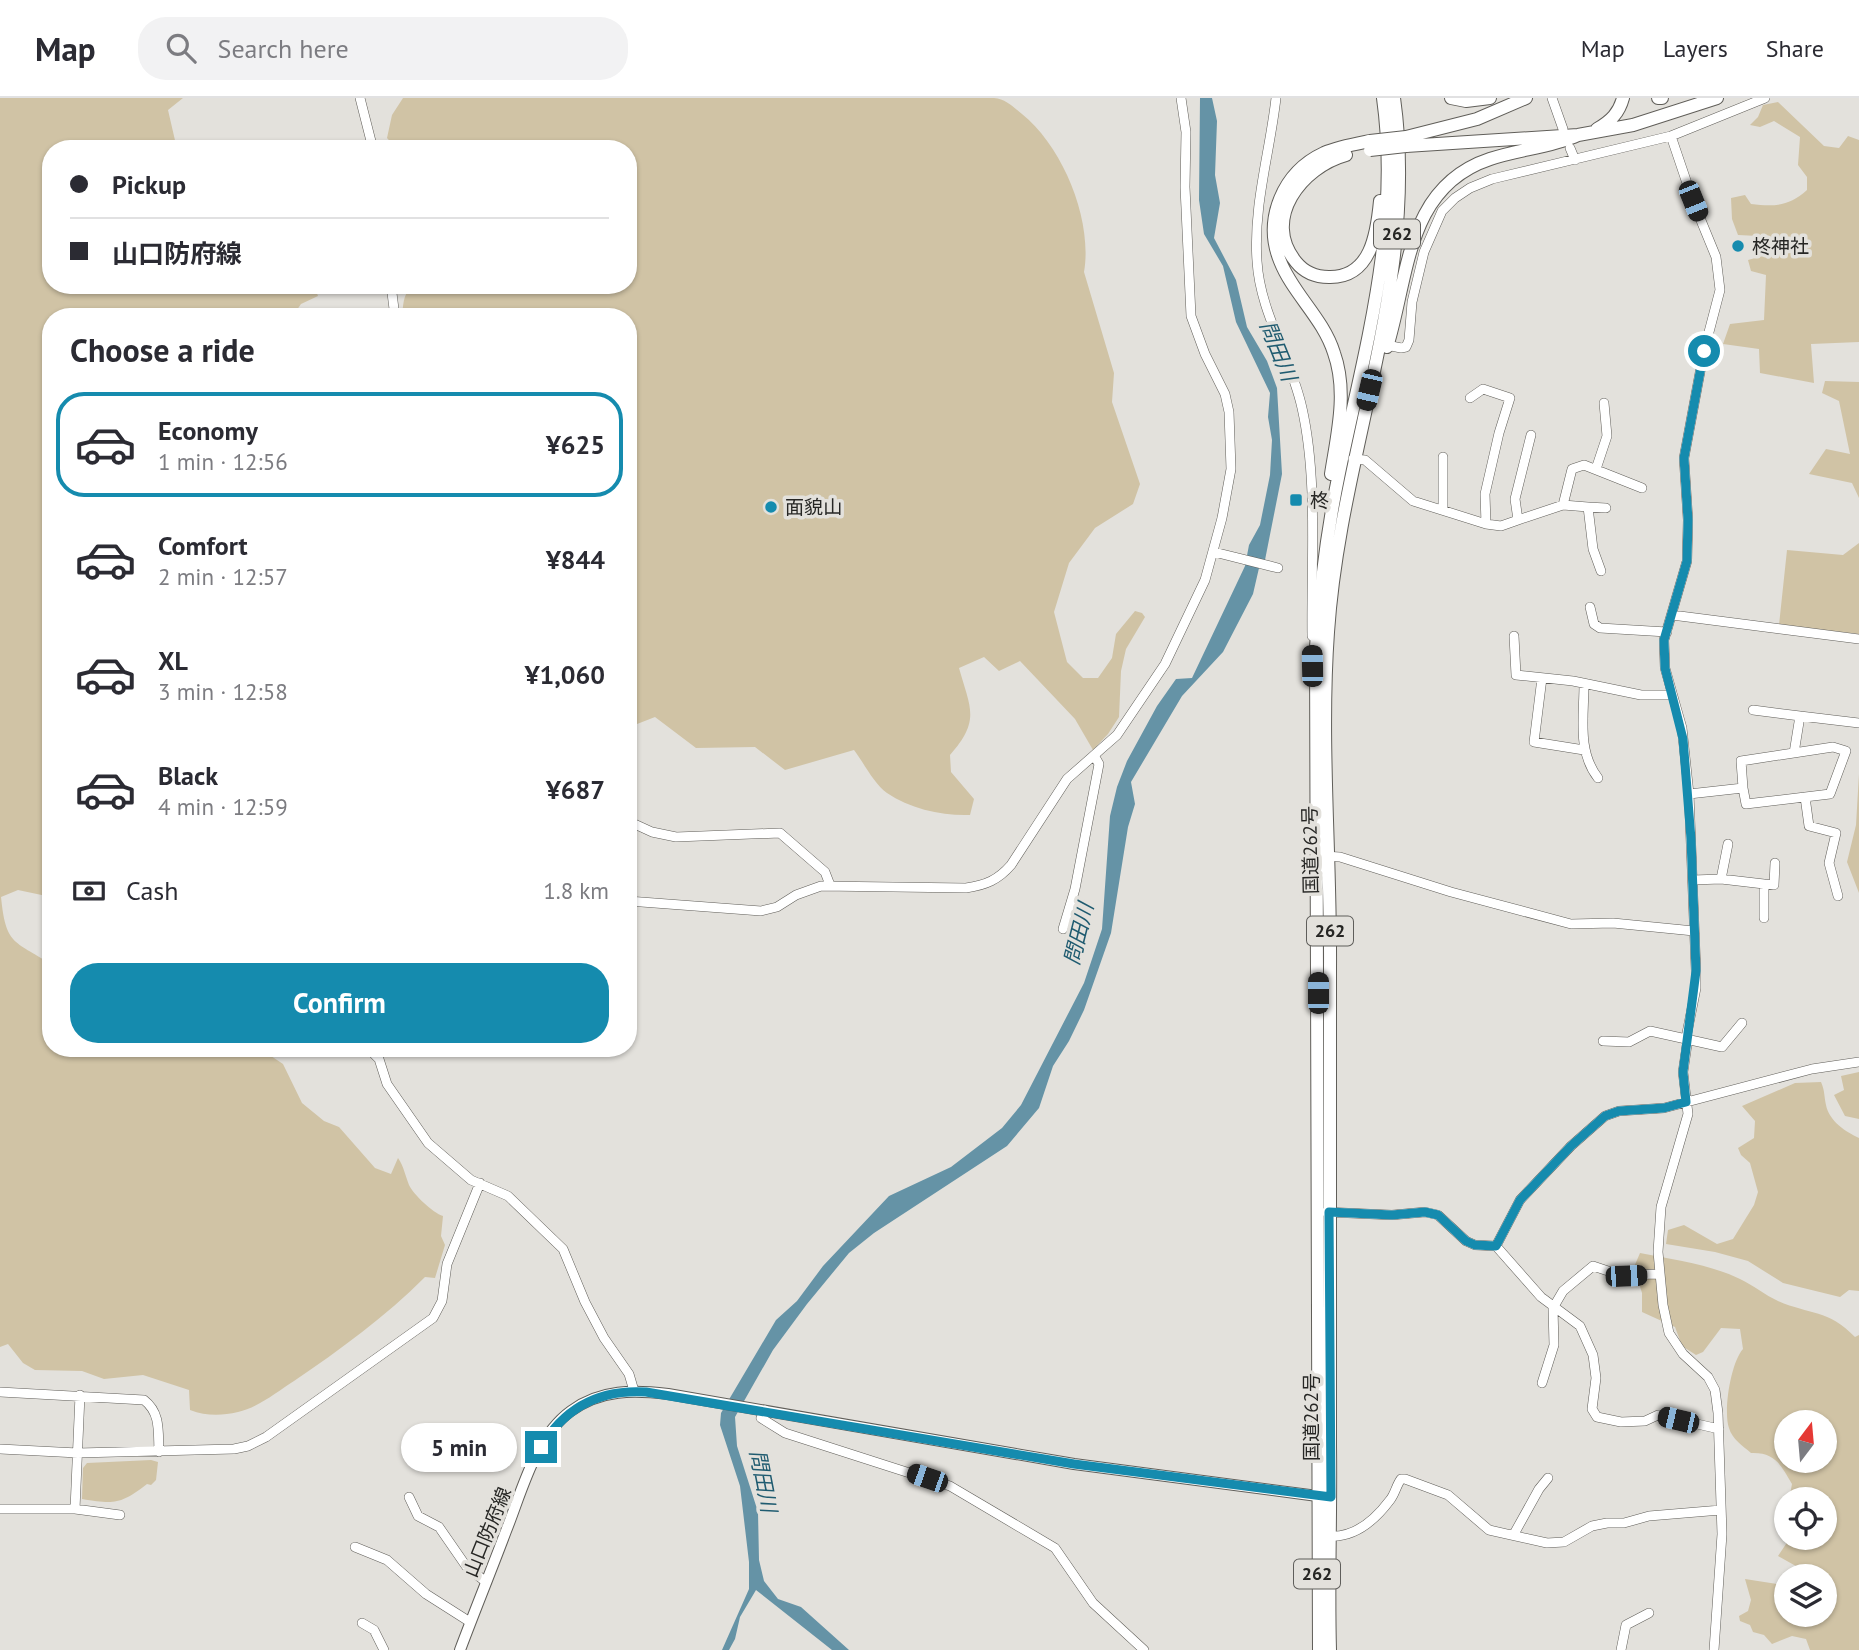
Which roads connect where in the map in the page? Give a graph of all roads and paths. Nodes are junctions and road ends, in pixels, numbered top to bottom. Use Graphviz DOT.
graph roads {
  1 [pos="360,98"];
  2 [pos="1181,98"];
  3 [pos="1276,98"];
  4 [pos="1383,98"];
  5 [pos="1394,98"];
  6 [pos="1451,98"];
  7 [pos="1490,98"];
  8 [pos="1527,98"];
  9 [pos="1552,98"];
  10 [pos="1623,98"];
  11 [pos="1717,98"];
  12 [pos="1765,98"];
  13 [pos="1563,129"];
  14 [pos="1591,132"];
  15 [pos="1578,135"];
  16 [pos="1671,136"];
  17 [pos="371,140"];
  18 [pos="1406,142"];
  19 [pos="1370,145"];
  20 [pos="1570,148"];
  21 [pos="1575,160"];
  22 [pos="1388,173"];
  23 [pos="1384,345"];
  24 [pos="1471,398"];
  25 [pos="1604,403"];
  26 [pos="1531,435"];
  27 [pos="1443,457"];
  28 [pos="1353,458"];
  29 [pos="1596,469"];
  30 [pos="1642,488"];
  31 [pos="1563,505"];
  32 [pos="1588,507"];
  33 [pos="1605,508"];
  34 [pos="1443,510"];
  35 [pos="1518,520"];
  36 [pos="1486,524"];
  37 [pos="1216,552"];
  38 [pos="1324,558"];
  39 [pos="1276,567"];
  40 [pos="1601,571"];
  41 [pos="1590,607"];
  42 [pos="1672,615"];
  43 [pos="1667,632"];
  44 [pos="1514,636"];
  45 [pos="1859,639"];
  46 [pos="1542,678"];
  47 [pos="1584,684"];
  48 [pos="1671,695"];
  49 [pos="1753,710"];
  50 [pos="1800,716"];
  51 [pos="1859,723"];
  52 [pos="1315,732"];
  53 [pos="1584,750"];
  54 [pos="1794,753"];
  55 [pos="1095,757"];
  56 [pos="1598,778"];
  57 [pos="1743,788"];
  58 [pos="1689,794"];
  59 [pos="1805,797"];
  60 [pos="637,825"];
  61 [pos="1728,844"];
  62 [pos="1323,856"];
  63 [pos="1775,863"];
  64 [pos="1721,879"];
  65 [pos="1693,880"];
  66 [pos="1764,884"];
  67 [pos="830,885"];
  68 [pos="1838,896"];
  69 [pos="637,902"];
  70 [pos="1764,918"];
  71 [pos="1063,929"];
  72 [pos="1694,931"];
  73 [pos="1742,1023"];
  74 [pos="1687,1038"];
  75 [pos="1604,1041"];
  76 [pos="377,1057"];
  77 [pos="1859,1062"];
  78 [pos="1686,1102"];
  79 [pos="480,1183"];
  80 [pos="1323,1212"];
  81 [pos="1496,1246"];
  82 [pos="1660,1274"];
  83 [pos="1553,1308"];
  84 [pos="1542,1383"];
  85 [pos="634,1391"];
  86 [pos="0,1392"];
  87 [pos="80,1395"];
  88 [pos="762,1410"];
  89 [pos="1719,1429"];
  90 [pos="0,1449"];
  91 [pos="159,1452"];
  92 [pos="78,1453"];
  93 [pos="1548,1478"];
  94 [pos="409,1497"];
  95 [pos="1324,1497"];
  96 [pos="0,1509"];
  97 [pos="75,1510"];
  98 [pos="1721,1510"];
  99 [pos="120,1515"];
  100 [pos="1514,1534"];
  101 [pos="1329,1536"];
  102 [pos="355,1546"];
  103 [pos="486,1582"];
  104 [pos="1649,1613"];
  105 [pos="470,1622"];
  106 [pos="362,1623"];
  107 [pos="384,1650"];
  108 [pos="460,1650"];
  109 [pos="1144,1650"];
  110 [pos="1318,1650"];
  111 [pos="1329,1650"];
  112 [pos="1621,1650"];
  113 [pos="1714,1650"];
  1 -- 17 [label="street"];
  2 -- 37 [label="street"];
  3 -- 52 [label="street"];
  4 -- 22 [label="highway, 国道262号 / 262"];
  5 -- 23 [label="highway, 262"];
  6 -- 7 [label="highway"];
  8 -- 18 [label="highway"];
  9 -- 13 [label="street"];
  10 -- 14 [label="highway"];
  11 -- 14 [label="highway"];
  12 -- 16 [label="street"];
  14 -- 15 [label="highway"];
  15 -- 18 [label="highway"];
  15 -- 23 [label="highway"];
  16 -- 21 [label="street"];
  16 -- 42 [label="street"];
  18 -- 19 [label="highway, bridge"];
  19 -- 22 [label="highway"];
  19 -- 38 [label="highway"];
  20 -- 21 [label="street"];
  21 -- 23 [label="street"];
  22 -- 38 [label="highway, 国道262号 / 262"];
  23 -- 28 [label="highway, 国道262号 / 262"];
  24 -- 36 [label="street"];
  25 -- 29 [label="street"];
  26 -- 35 [label="street"];
  27 -- 34 [label="street"];
  28 -- 34 [label="street"];
  28 -- 62 [label="highway, 国道262号 / 262"];
  29 -- 30 [label="street"];
  29 -- 31 [label="street"];
  31 -- 32 [label="street"];
  31 -- 35 [label="street"];
  32 -- 33 [label="street"];
  32 -- 40 [label="street"];
  34 -- 36 [label="street"];
  35 -- 36 [label="street"];
  37 -- 39 [label="street"];
  37 -- 55 [label="street"];
  38 -- 52 [label="highway, 国道262号 / 262"];
  41 -- 43 [label="street"];
  42 -- 43 [label="street"];
  42 -- 45 [label="street"];
  43 -- 48 [label="street"];
  44 -- 46 [label="street"];
  46 -- 47 [label="street"];
  46 -- 53 [label="street"];
  47 -- 48 [label="street"];
  47 -- 53 [label="street"];
  48 -- 58 [label="street"];
  49 -- 50 [label="street"];
  50 -- 51 [label="street"];
  50 -- 54 [label="street"];
  52 -- 62 [label="highway, 国道262号 / 262"];
  53 -- 56 [label="street"];
  54 -- 57 [label="street"];
  54 -- 59 [label="street"];
  55 -- 67 [label="street"];
  55 -- 71 [label="street"];
  57 -- 58 [label="street"];
  57 -- 59 [label="street"];
  58 -- 65 [label="street"];
  59 -- 68 [label="street"];
  60 -- 67 [label="street"];
  61 -- 64 [label="street"];
  62 -- 72 [label="street"];
  62 -- 80 [label="highway, 国道262号 / 262"];
  63 -- 66 [label="street"];
  64 -- 65 [label="street"];
  64 -- 66 [label="street"];
  65 -- 72 [label="street"];
  66 -- 70 [label="street"];
  67 -- 69 [label="street"];
  72 -- 74 [label="street"];
  73 -- 74 [label="street"];
  74 -- 75 [label="street"];
  74 -- 78 [label="street"];
  76 -- 79 [label="street"];
  77 -- 78 [label="street"];
  78 -- 81 [label="street"];
  78 -- 82 [label="street"];
  79 -- 85 [label="street"];
  79 -- 91 [label="street"];
  80 -- 81 [label="street"];
  80 -- 95 [label="highway, 国道262号 / 262"];
  81 -- 83 [label="street"];
  82 -- 83 [label="street"];
  82 -- 89 [label="street"];
  83 -- 84 [label="street"];
  83 -- 89 [label="street"];
  85 -- 88 [label="main road, 山口防府線"];
  85 -- 103 [label="main road, 山口防府線"];
  86 -- 87 [label="street"];
  87 -- 91 [label="street"];
  87 -- 92 [label="street"];
  88 -- 95 [label="main road, 山口防府線"];
  88 -- 109 [label="street"];
  89 -- 98 [label="street"];
  90 -- 92 [label="street"];
  91 -- 92 [label="street"];
  92 -- 97 [label="street"];
  93 -- 100 [label="street"];
  94 -- 103 [label="street"];
  95 -- 101 [label="highway, 国道262号 / 262"];
  95 -- 110 [label="highway, 国道262号 / 262"];
  96 -- 97 [label="street"];
  97 -- 99 [label="street"];
  98 -- 100 [label="street"];
  98 -- 113 [label="street"];
  100 -- 101 [label="street"];
  101 -- 111 [label="highway, 国道262号 / 262"];
  102 -- 105 [label="street"];
  103 -- 105 [label="main road, 山口防府線"];
  104 -- 112 [label="street"];
  105 -- 108 [label="main road, 山口防府線"];
  106 -- 107 [label="street"];
}
